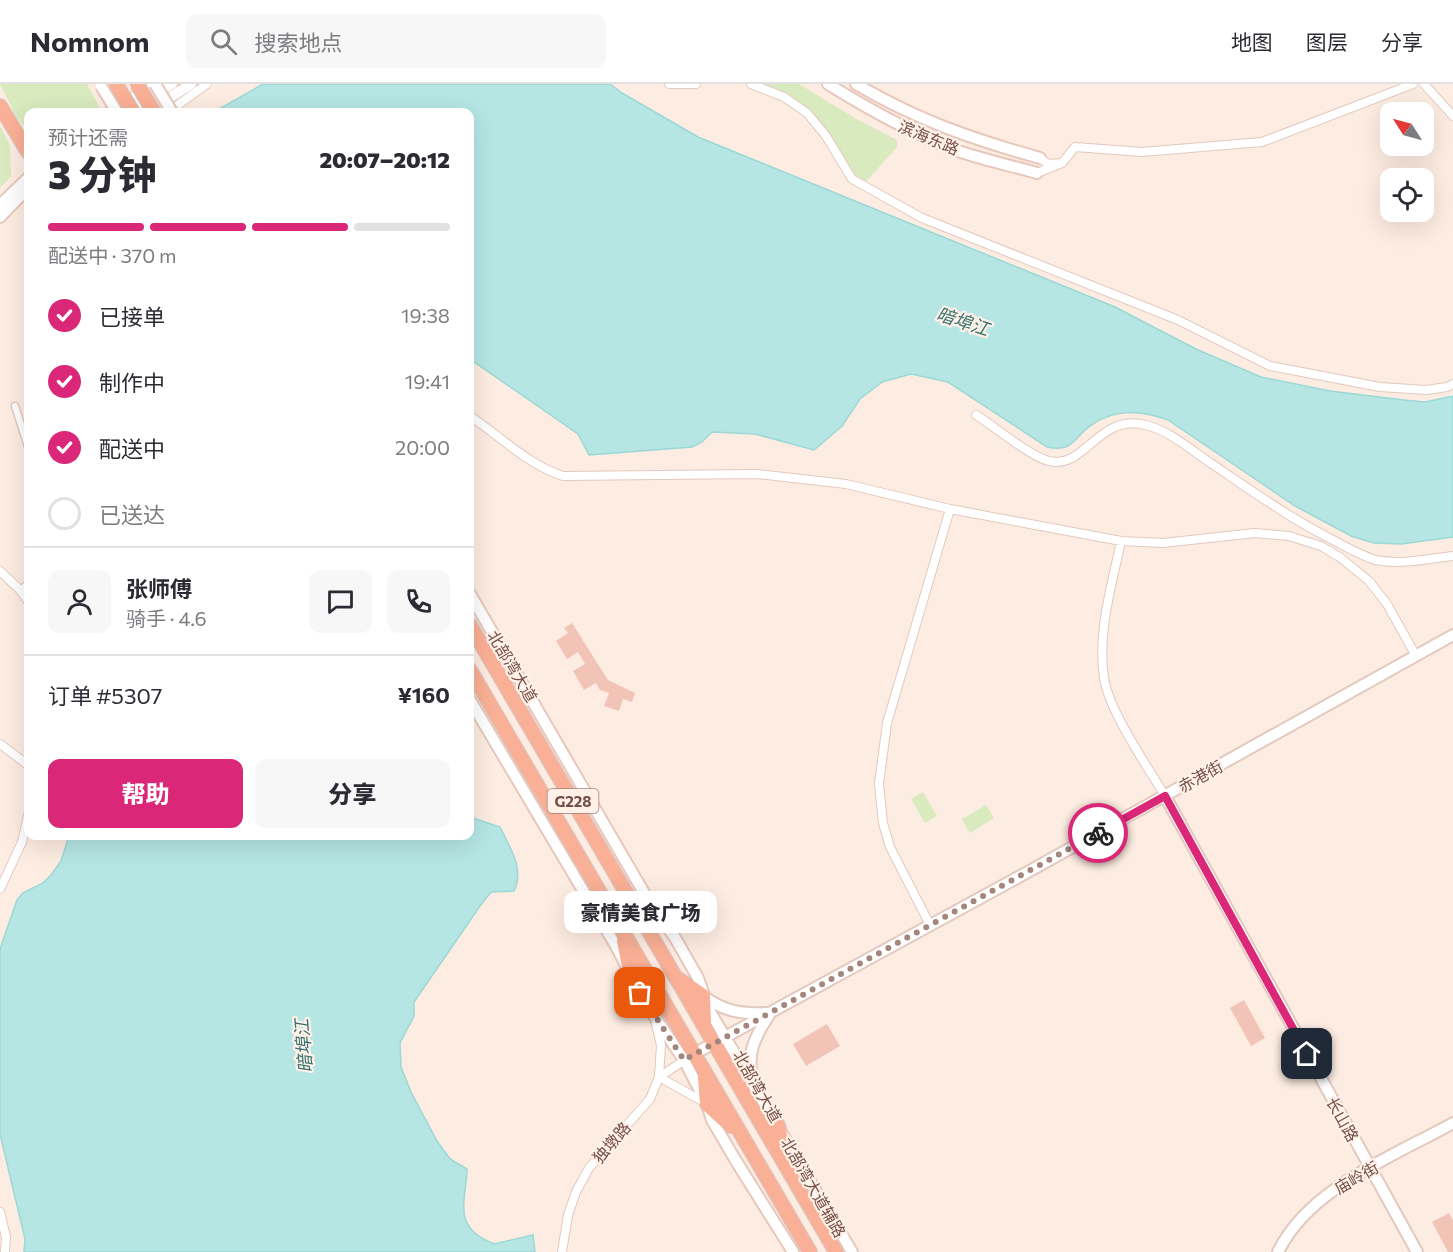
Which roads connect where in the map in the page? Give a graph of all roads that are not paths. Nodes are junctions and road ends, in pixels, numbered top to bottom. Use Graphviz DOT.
graph roads {
  1 [pos="116,84"];
  2 [pos="137,84"];
  3 [pos="154,84"];
  4 [pos="172,84"];
  5 [pos="191,84"];
  6 [pos="207,84"];
  7 [pos="669,84"];
  8 [pos="696,84"];
  9 [pos="752,84"];
  10 [pos="828,84"];
  11 [pos="856,84"];
  12 [pos="1413,84"];
  13 [pos="1424,84"];
  14 [pos="100,85"];
  15 [pos="0,106"];
  16 [pos="114,108"];
  17 [pos="114,108"];
  18 [pos="131,108"];
  19 [pos="131,108"];
  20 [pos="152,108"];
  21 [pos="154,108"];
  22 [pos="169,108"];
  23 [pos="172,108"];
  24 [pos="1453,116"];
  25 [pos="24,145"];
  26 [pos="1040,158"];
  27 [pos="1062,163"];
  28 [pos="1037,173"];
  29 [pos="24,182"];
  30 [pos="24,192"];
  31 [pos="0,205"];
  32 [pos="0,217"];
  33 [pos="1453,384"];
  34 [pos="15,406"];
  35 [pos="976,415"];
  36 [pos="474,419"];
  37 [pos="24,434"];
  38 [pos="950,509"];
  39 [pos="1121,541"];
  40 [pos="1453,555"];
  41 [pos="0,572"];
  42 [pos="24,587"];
  43 [pos="20,590"];
  44 [pos="24,596"];
  45 [pos="474,601"];
  46 [pos="474,632"];
  47 [pos="1453,635"];
  48 [pos="1416,656"];
  49 [pos="474,677"];
  50 [pos="474,707"];
  51 [pos="0,744"];
  52 [pos="24,762"];
  53 [pos="1165,796"];
  54 [pos="24,833"];
  55 [pos="0,890"];
  56 [pos="930,926"];
  57 [pos="622,930"];
  58 [pos="631,976"];
  59 [pos="676,977"];
  60 [pos="703,996"];
  61 [pos="646,1004"];
  62 [pos="770,1012"];
  63 [pos="704,1025"];
  64 [pos="720,1040"];
  65 [pos="689,1057"];
  66 [pos="705,1073"];
  67 [pos="659,1077"];
  68 [pos="753,1082"];
  69 [pos="707,1104"];
  70 [pos="1453,1123"];
  71 [pos="778,1125"];
  72 [pos="741,1135"];
  73 [pos="786,1166"];
  74 [pos="1370,1168"];
  75 [pos="0,1212"];
  76 [pos="5,1252"];
  77 [pos="562,1252"];
  78 [pos="793,1252"];
  79 [pos="810,1252"];
  80 [pos="836,1252"];
  81 [pos="852,1252"];
  82 [pos="1278,1252"];
  83 [pos="1417,1252"];
  1 -- 18 [label="highway, bridge"];
  2 -- 20 [label="highway, bridge"];
  3 -- 16 [label="street"];
  3 -- 22 [label="main road, bridge"];
  4 -- 19 [label="main road"];
  5 -- 21 [label="main road"];
  6 -- 23 [label="street"];
  7 -- 8 [label="street"];
  9 -- 33 [label="street"];
  10 -- 28 [label="main road, 滨海东路"];
  11 -- 26 [label="main road, 滨海东路"];
  12 -- 27 [label="street"];
  13 -- 24 [label="street"];
  14 -- 17 [label="main road, bridge"];
  15 -- 25 [label="highway"];
  26 -- 27 [label="street"];
  27 -- 28 [label="street"];
  29 -- 31 [label="main road"];
  30 -- 32 [label="main road"];
  34 -- 37 [label="street"];
  35 -- 40 [label="street"];
  36 -- 38 [label="street"];
  38 -- 39 [label="street"];
  38 -- 56 [label="street"];
  39 -- 48 [label="street"];
  39 -- 53 [label="street"];
  41 -- 43 [label="street"];
  42 -- 43 [label="street"];
  43 -- 44 [label="street"];
  45 -- 60 [label="main road, 北部湾大道辅路"];
  46 -- 59 [label="highway, 北部湾大道 / G228"];
  47 -- 48 [label="main road, 赤港街"];
  48 -- 53 [label="main road, 赤港街"];
  49 -- 57 [label="highway, G228"];
  50 -- 58 [label="main road"];
  51 -- 52 [label="street"];
  53 -- 56 [label="main road, 赤港街"];
  53 -- 74 [label="main road, 长山路"];
  54 -- 55 [label="street"];
  56 -- 62 [label="main road, 赤港街"];
  57 -- 58 [label="highway"];
  57 -- 65 [label="highway, G228"];
  58 -- 61 [label="main road"];
  59 -- 60 [label="highway"];
  59 -- 63 [label="highway, 北部湾大道 / G228"];
  60 -- 62 [label="main road"];
  60 -- 63 [label="highway"];
  60 -- 64 [label="main road, 北部湾大道辅路"];
  61 -- 65 [label="main road"];
  61 -- 67 [label="street"];
  62 -- 64 [label="main road, 赤港街"];
  62 -- 68 [label="main road"];
  63 -- 64 [label="highway, 北部湾大道 / G228"];
  64 -- 65 [label="main road, 赤港街"];
  64 -- 68 [label="main road, 北部湾大道辅路"];
  64 -- 73 [label="highway, 北部湾大道 / G228"];
  65 -- 66 [label="highway, G228"];
  65 -- 67 [label="street, 独墩路"];
  65 -- 69 [label="main road"];
  66 -- 69 [label="highway"];
  66 -- 72 [label="highway, G228"];
  67 -- 69 [label="street"];
  67 -- 77 [label="street, 独墩路"];
  68 -- 71 [label="main road, 北部湾大道辅路"];
  69 -- 72 [label="highway"];
  69 -- 78 [label="main road"];
  70 -- 74 [label="main road, 庙岭街"];
  71 -- 73 [label="highway"];
  71 -- 81 [label="main road, 北部湾大道辅路"];
  72 -- 79 [label="highway, G228"];
  73 -- 80 [label="highway, 北部湾大道 / G228"];
  74 -- 82 [label="main road, 庙岭街"];
  74 -- 83 [label="main road, 长山路"];
  75 -- 76 [label="street"];
}
